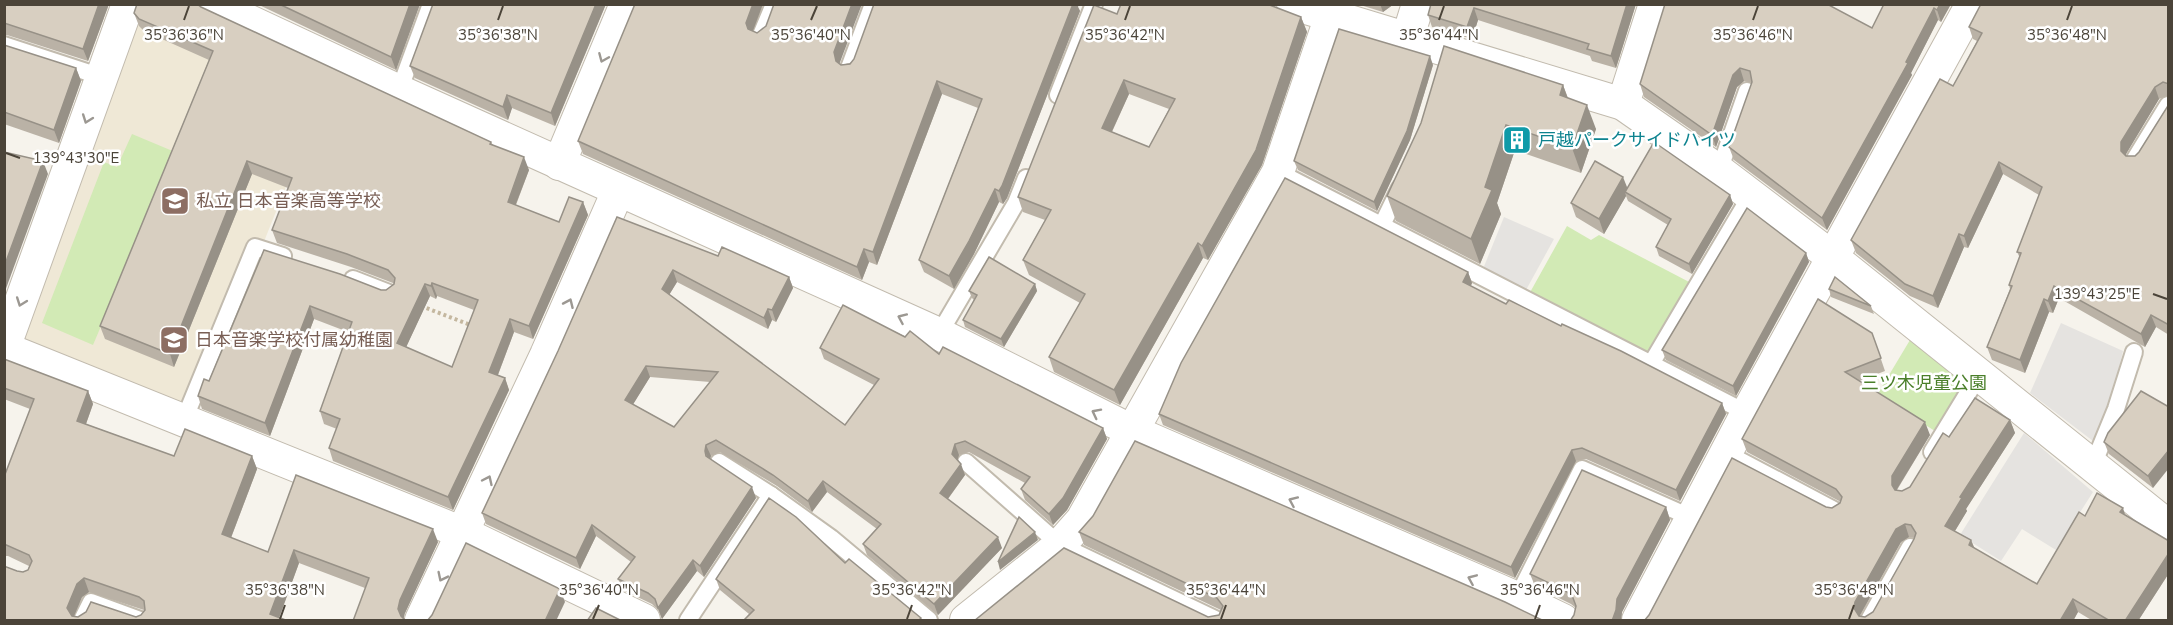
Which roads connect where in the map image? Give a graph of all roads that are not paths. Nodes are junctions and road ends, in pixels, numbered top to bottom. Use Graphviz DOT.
graph roads {
  1 [pos="128,4"];
  2 [pos="213,4"];
  3 [pos="431,4"];
  4 [pos="626,4"];
  5 [pos="774,4"];
  6 [pos="873,4"];
  7 [pos="1094,4"];
  8 [pos="1293,4"];
  9 [pos="1418,4"];
  10 [pos="1655,4"];
  11 [pos="1972,4"];
  12 [pos="1331,16"];
  13 [pos="270,17"];
  14 [pos="761,35"];
  15 [pos="1407,40"];
  16 [pos="4,45"];
  17 [pos="849,68"];
  18 [pos="102,77"];
  19 [pos="399,91"];
  20 [pos="1747,91"];
  21 [pos="1623,104"];
  22 [pos="2169,105"];
  23 [pos="1050,115"];
  24 [pos="1033,159"];
  25 [pos="2135,159"];
  26 [pos="559,164"];
  27 [pos="1719,171"];
  28 [pos="1278,172"];
  29 [pos="1406,175"];
  30 [pos="618,190"];
  31 [pos="1751,195"];
  32 [pos="1382,225"];
  33 [pos="1832,256"];
  34 [pos="297,260"];
  35 [pos="338,274"];
  36 [pos="389,293"];
  37 [pos="939,334"];
  38 [pos="5,348"];
  39 [pos="2134,352"];
  40 [pos="1651,364"];
  41 [pos="1979,375"];
  42 [pos="1747,413"];
  43 [pos="184,420"];
  44 [pos="1132,431"];
  45 [pos="1726,453"];
  46 [pos="719,462"];
  47 [pos="966,462"];
  48 [pos="1924,464"];
  49 [pos="2093,465"];
  50 [pos="771,495"];
  51 [pos="1836,511"];
  52 [pos="1692,518"];
  53 [pos="2169,526"];
  54 [pos="463,533"];
  55 [pos="1060,545"];
  56 [pos="1910,547"];
  57 [pos="1517,598"];
  58 [pos="82,621"];
  59 [pos="140,621"];
  60 [pos="420,621"];
  61 [pos="644,621"];
  62 [pos="688,621"];
  63 [pos="929,621"];
  64 [pos="966,621"];
  65 [pos="1217,621"];
  66 [pos="1563,621"];
  67 [pos="1638,621"];
  68 [pos="1869,621"];
  1 -- 18 [label="street"];
  2 -- 13 [label="street"];
  3 -- 19 [label="lane"];
  4 -- 26 [label="street, one-way"];
  5 -- 14 [label="lane"];
  6 -- 17 [label="lane"];
  7 -- 23 [label="lane"];
  8 -- 12 [label="street"];
  9 -- 15 [label="street"];
  10 -- 21 [label="street"];
  11 -- 33 [label="street"];
  12 -- 15 [label="street"];
  12 -- 28 [label="street"];
  13 -- 19 [label="street"];
  15 -- 21 [label="street"];
  16 -- 18 [label="lane"];
  18 -- 38 [label="street, one-way"];
  19 -- 26 [label="street"];
  20 -- 27 [label="lane"];
  21 -- 27 [label="street"];
  22 -- 25 [label="lane"];
  24 -- 37 [label="lane"];
  26 -- 30 [label="street"];
  27 -- 31 [label="street"];
  28 -- 32 [label="lane"];
  28 -- 44 [label="street"];
  29 -- 32 [label="lane"];
  37 -- 30 [label="street, one-way"];
  54 -- 30 [label="street, one-way"];
  31 -- 33 [label="street"];
  31 -- 40 [label="lane"];
  32 -- 40 [label="lane"];
  33 -- 41 [label="street"];
  33 -- 42 [label="street"];
  34 -- 43 [label="lane"];
  35 -- 36 [label="lane"];
  44 -- 37 [label="street, one-way"];
  38 -- 43 [label="street"];
  39 -- 49 [label="lane"];
  40 -- 42 [label="lane"];
  41 -- 48 [label="lane"];
  41 -- 49 [label="street"];
  42 -- 45 [label="street"];
  43 -- 54 [label="street"];
  44 -- 55 [label="street"];
  57 -- 44 [label="street, one-way"];
  45 -- 51 [label="lane"];
  45 -- 52 [label="street"];
  46 -- 50 [label="lane"];
  47 -- 55 [label="lane"];
  49 -- 53 [label="street"];
  50 -- 62 [label="lane"];
  50 -- 63 [label="lane"];
  52 -- 57 [label="lane"];
  52 -- 67 [label="street"];
  54 -- 60 [label="street, one-way"];
  54 -- 61 [label="street"];
  55 -- 64 [label="street"];
  55 -- 65 [label="lane"];
  56 -- 68 [label="lane"];
  57 -- 66 [label="street"];
  58 -- 59 [label="lane"];
}
